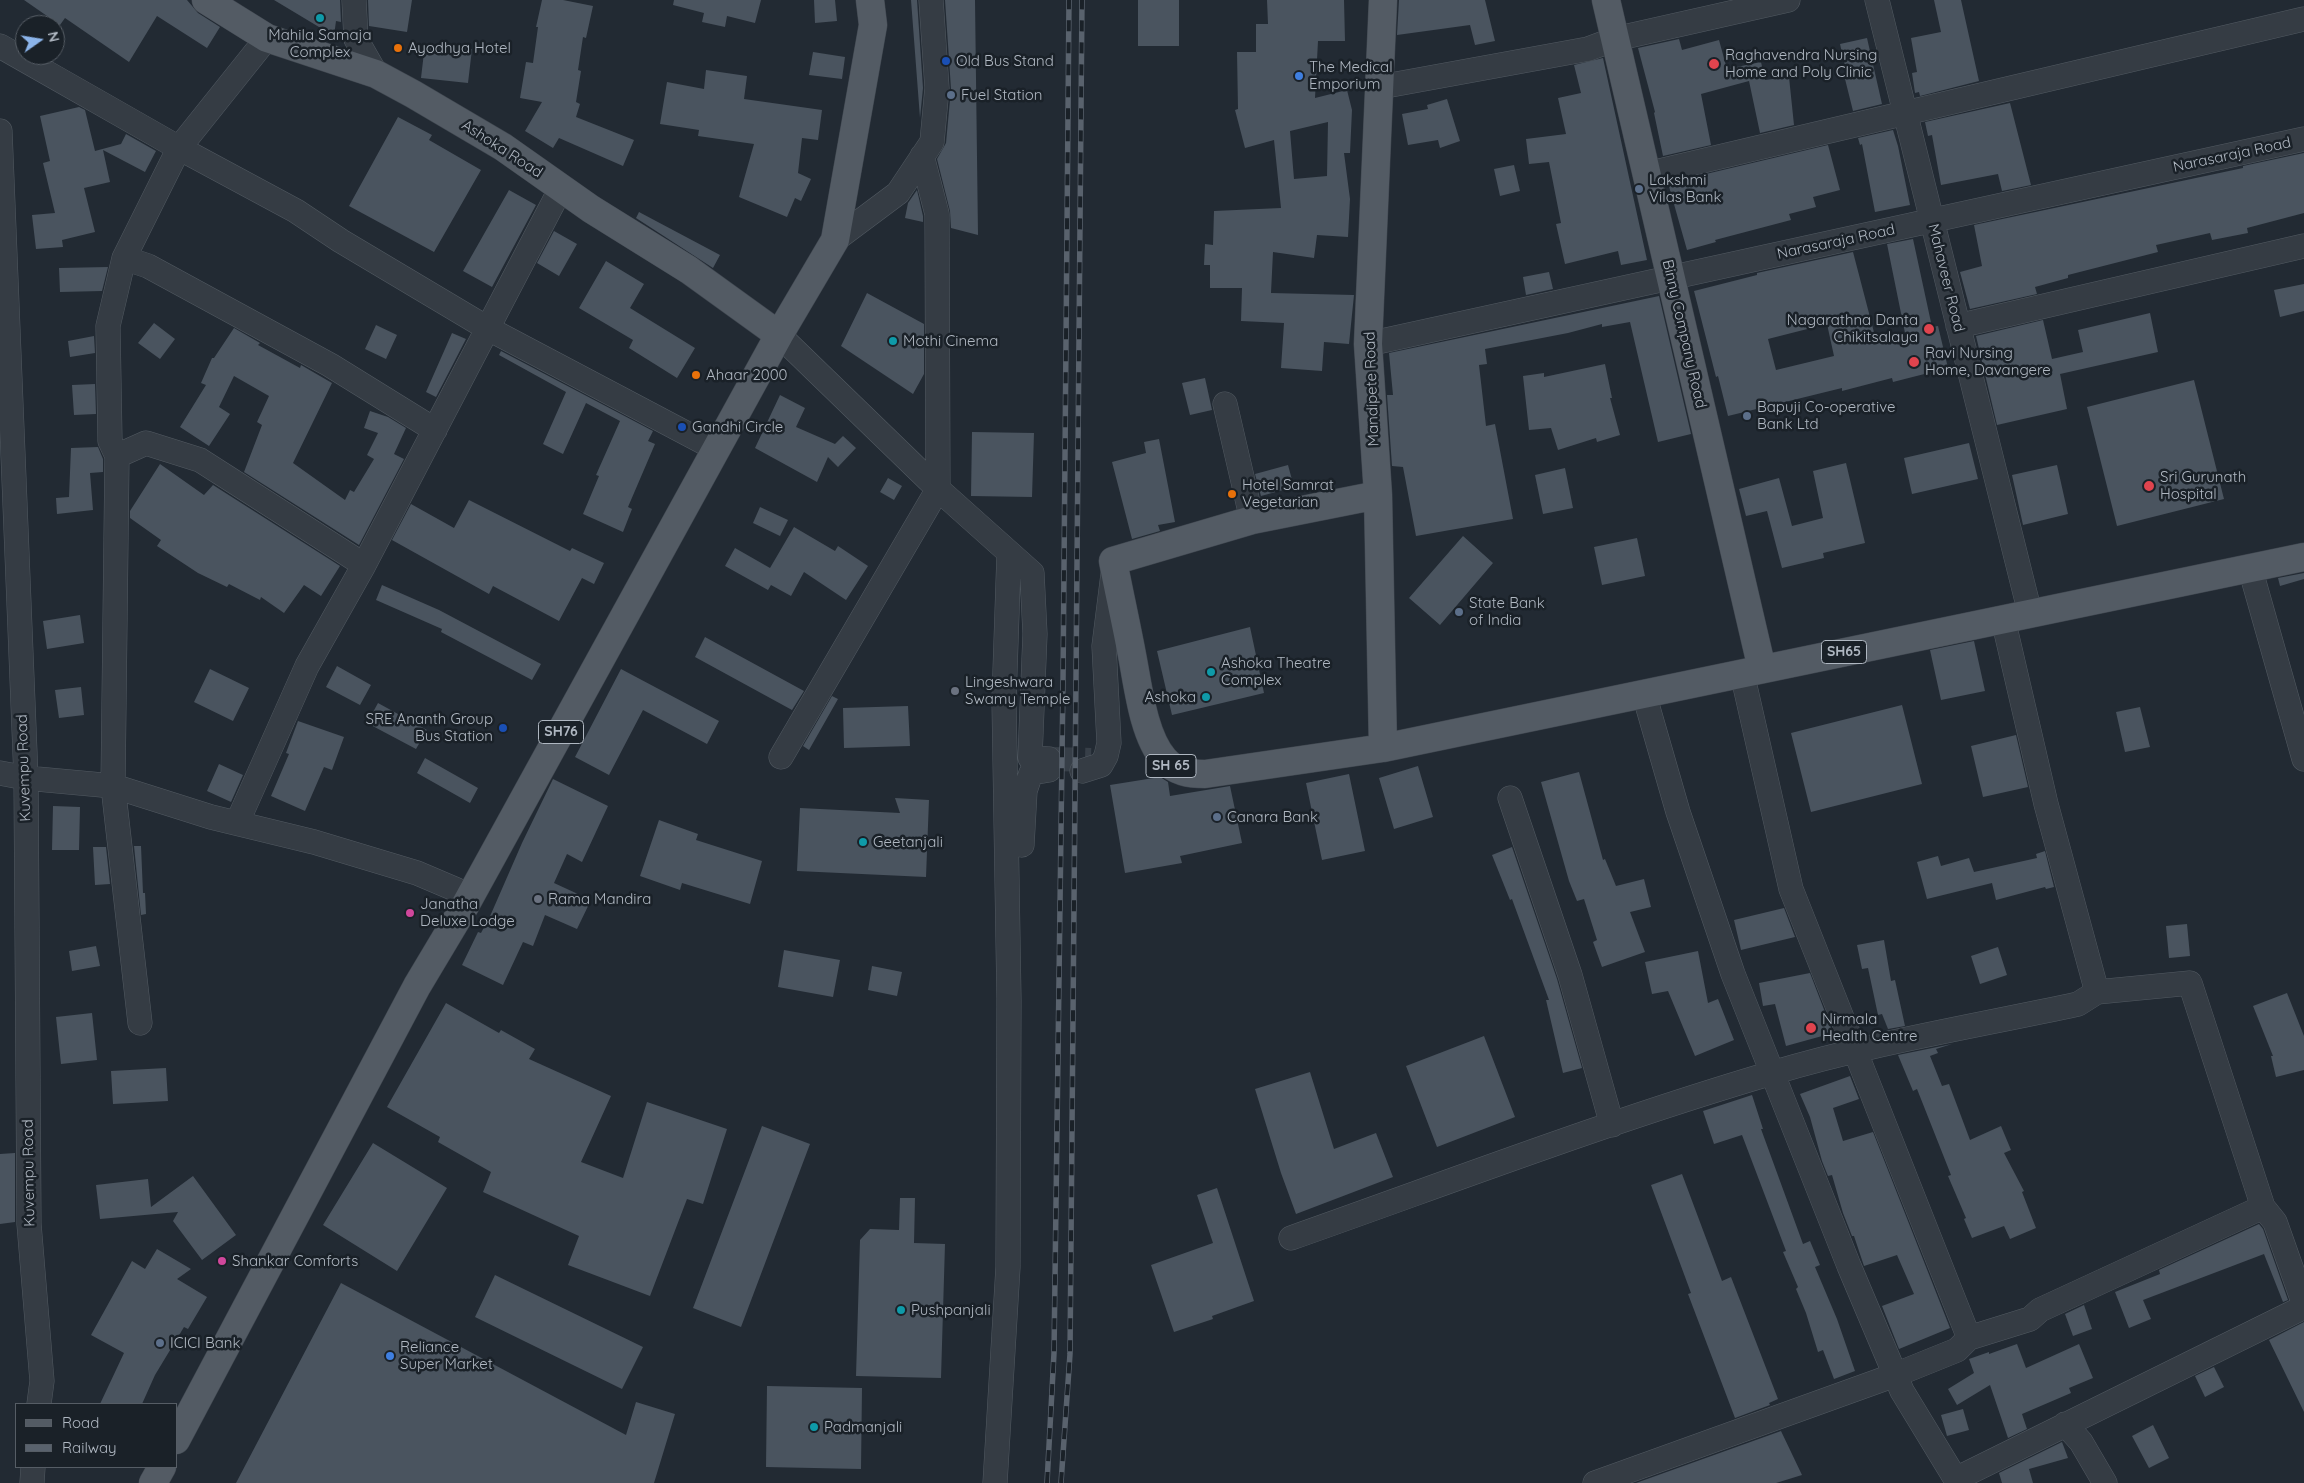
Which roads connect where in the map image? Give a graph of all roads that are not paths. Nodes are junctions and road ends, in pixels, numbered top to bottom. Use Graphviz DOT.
graph roads {
  1 [pos="206,0"];
  2 [pos="354,0"];
  3 [pos="870,0"];
  4 [pos="931,0"];
  5 [pos="1383,0"];
  6 [pos="1606,0"];
  7 [pos="1788,0"];
  8 [pos="1877,0"];
  9 [pos="2304,19"];
  10 [pos="268,38"];
  11 [pos="1615,39"];
  12 [pos="0,46"];
  13 [pos="376,74"];
  14 [pos="1380,87"];
  15 [pos="1905,113"];
  16 [pos="0,131"];
  17 [pos="2304,139"];
  18 [pos="178,148"];
  19 [pos="922,156"];
  20 [pos="1647,174"];
  21 [pos="561,188"];
  22 [pos="1932,221"];
  23 [pos="835,240"];
  24 [pos="2304,246"];
  25 [pos="124,258"];
  26 [pos="1671,278"];
  27 [pos="1958,326"];
  28 [pos="487,328"];
  29 [pos="779,336"];
  30 [pos="1368,344"];
  31 [pos="4,363"];
  32 [pos="1226,404"];
  33 [pos="435,430"];
  34 [pos="716,449"];
  35 [pos="117,456"];
  36 [pos="938,489"];
  37 [pos="1378,495"];
  38 [pos="1252,520"];
  39 [pos="1009,554"];
  40 [pos="2304,556"];
  41 [pos="1114,564"];
  42 [pos="364,565"];
  43 [pos="2250,568"];
  44 [pos="2030,614"];
  45 [pos="2003,619"];
  46 [pos="1752,671"];
  47 [pos="1644,694"];
  48 [pos="1384,748"];
  49 [pos="781,757"];
  50 [pos="2304,759"];
  51 [pos="1086,765"];
  52 [pos="0,773"];
  53 [pos="26,778"];
  54 [pos="113,786"];
  55 [pos="1510,798"];
  56 [pos="236,823"];
  57 [pos="1007,903"];
  58 [pos="466,904"];
  59 [pos="2096,992"];
  60 [pos="140,1023"];
  61 [pos="1855,1052"];
  62 [pos="1772,1073"];
  63 [pos="1612,1125"];
  64 [pos="2263,1207"];
  65 [pos="1291,1238"];
  66 [pos="2304,1306"];
  67 [pos="1969,1338"];
  68 [pos="1896,1375"];
  69 [pos="39,1403"];
  70 [pos="2065,1424"];
  71 [pos="178,1436"];
  72 [pos="33,1468"];
  73 [pos="162,1468"];
  74 [pos="1957,1481"];
  75 [pos="32,1483"];
  76 [pos="154,1483"];
  77 [pos="995,1483"];
  78 [pos="1595,1483"];
  79 [pos="2105,1483"];
  1 -- 10 [label="main road, Ashoka Road"];
  2 -- 13 [label="street"];
  3 -- 23 [label="main road, SH76"];
  4 -- 19 [label="street"];
  5 -- 14 [label="main road, Mandipete Road"];
  6 -- 11 [label="main road, Binny Company Road"];
  7 -- 11 [label="street"];
  8 -- 15 [label="street, Mahaveer Road"];
  9 -- 15 [label="street"];
  10 -- 13 [label="main road, Ashoka Road"];
  10 -- 18 [label="street"];
  11 -- 14 [label="street"];
  11 -- 20 [label="main road, Binny Company Road"];
  12 -- 18 [label="street"];
  13 -- 21 [label="main road, Ashoka Road"];
  14 -- 30 [label="main road, Mandipete Road"];
  15 -- 20 [label="street"];
  15 -- 22 [label="street, Mahaveer Road"];
  16 -- 31 [label="street, Kuvempu Road"];
  17 -- 22 [label="street, Narasaraja Road"];
  18 -- 25 [label="street"];
  18 -- 28 [label="street"];
  19 -- 23 [label="street"];
  19 -- 36 [label="street"];
  20 -- 26 [label="main road, Binny Company Road"];
  21 -- 28 [label="street"];
  21 -- 29 [label="main road, Ashoka Road"];
  22 -- 26 [label="street, Narasaraja Road"];
  22 -- 27 [label="street, Mahaveer Road"];
  23 -- 29 [label="main road, SH76"];
  24 -- 27 [label="street"];
  25 -- 33 [label="street"];
  25 -- 35 [label="street"];
  26 -- 30 [label="street, Narasaraja Road"];
  26 -- 46 [label="main road, Binny Company Road"];
  27 -- 44 [label="street, Mahaveer Road"];
  28 -- 33 [label="street"];
  28 -- 34 [label="street"];
  29 -- 34 [label="main road, SH76"];
  29 -- 36 [label="street"];
  30 -- 37 [label="main road, Mandipete Road"];
  31 -- 53 [label="street, Kuvempu Road"];
  32 -- 38 [label="street"];
  33 -- 42 [label="street"];
  34 -- 58 [label="main road, SH76"];
  35 -- 42 [label="street"];
  35 -- 54 [label="street"];
  36 -- 39 [label="street"];
  36 -- 49 [label="street"];
  37 -- 38 [label="main road"];
  37 -- 48 [label="main road, Mandipete Road"];
  38 -- 41 [label="main road"];
  39 -- 57 [label="street"];
  39 -- 57 [label="street"];
  40 -- 43 [label="main road, SH65"];
  41 -- 48 [label="main road, SH 65"];
  41 -- 51 [label="street"];
  42 -- 56 [label="street"];
  43 -- 44 [label="main road, SH65"];
  43 -- 50 [label="street"];
  44 -- 45 [label="main road, SH65"];
  45 -- 46 [label="main road, SH65"];
  45 -- 59 [label="street"];
  46 -- 47 [label="main road, SH65"];
  46 -- 61 [label="street"];
  47 -- 48 [label="main road, SH65"];
  47 -- 62 [label="street"];
  52 -- 53 [label="street"];
  53 -- 54 [label="street"];
  53 -- 69 [label="street, Kuvempu Road"];
  54 -- 56 [label="street"];
  54 -- 60 [label="street"];
  55 -- 63 [label="street"];
  56 -- 58 [label="street"];
  57 -- 77 [label="street"];
  58 -- 71 [label="main road, SH76"];
  59 -- 61 [label="street"];
  59 -- 64 [label="street"];
  61 -- 62 [label="street"];
  61 -- 67 [label="street"];
  62 -- 63 [label="street"];
  62 -- 68 [label="street"];
  63 -- 65 [label="street"];
  64 -- 66 [label="street"];
  64 -- 67 [label="street"];
  66 -- 70 [label="street"];
  67 -- 68 [label="street"];
  68 -- 74 [label="street"];
  68 -- 78 [label="street"];
  70 -- 74 [label="street"];
  70 -- 79 [label="street"];
  72 -- 75 [label="street"];
  73 -- 76 [label="main road"];
}
